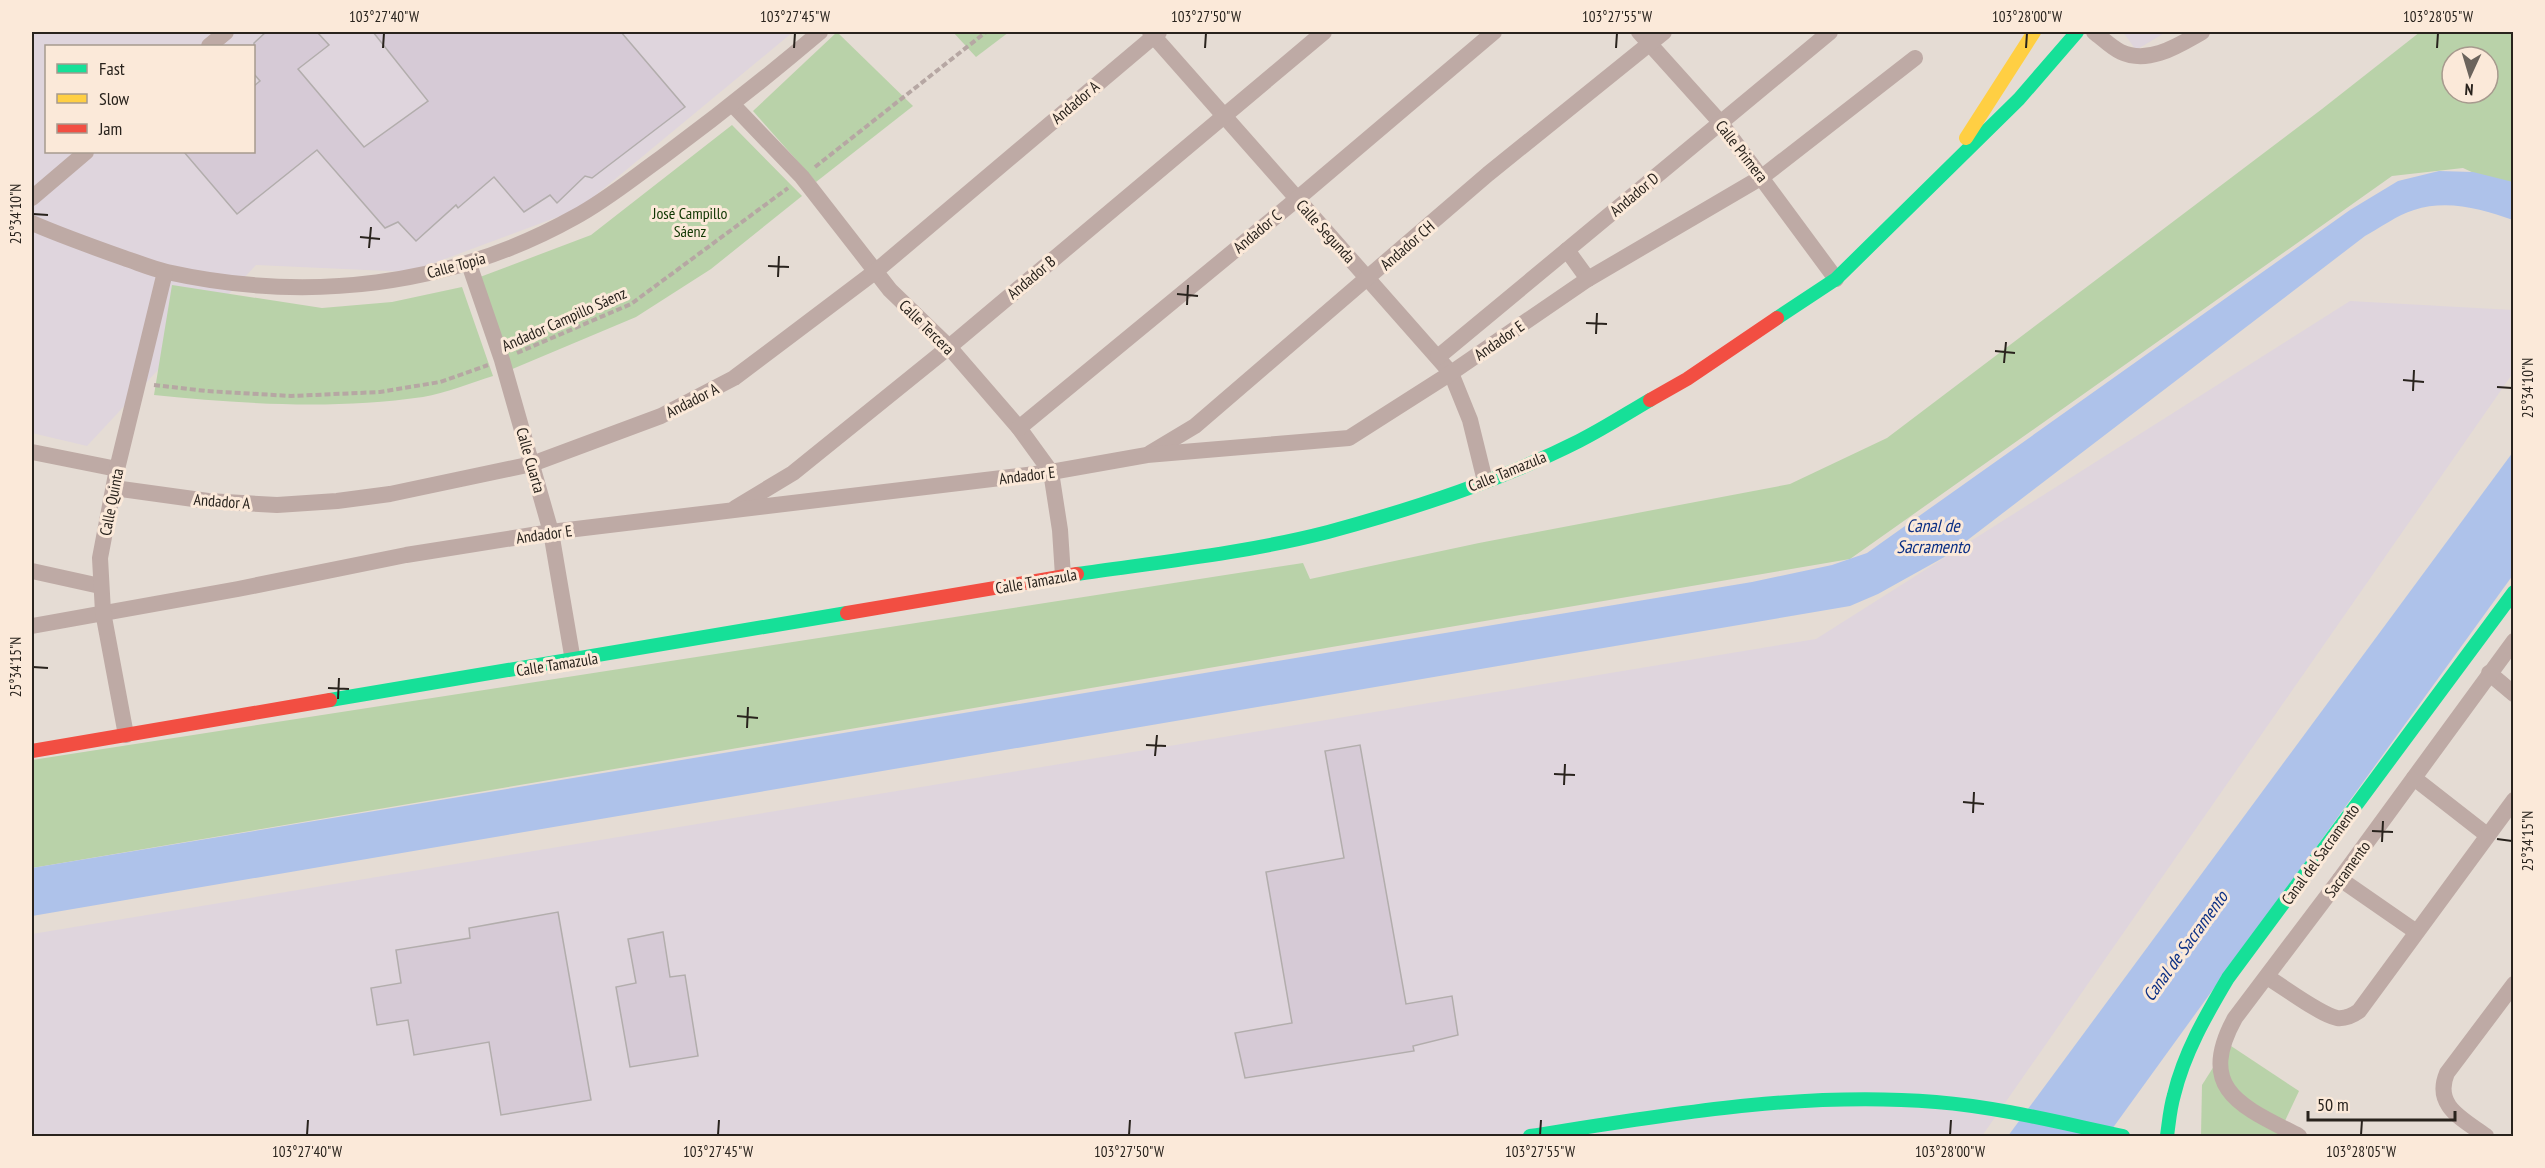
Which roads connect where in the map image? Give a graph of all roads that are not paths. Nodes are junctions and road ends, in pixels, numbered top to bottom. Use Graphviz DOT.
graph roads {
  1 [pos="226,32"];
  2 [pos="820,32"];
  3 [pos="1324,32"];
  4 [pos="1494,32"];
  5 [pos="1664,32"];
  6 [pos="1830,32"];
  7 [pos="2034,32"];
  8 [pos="2077,32"];
  9 [pos="2094,32"];
  10 [pos="2202,32"];
  11 [pos="1154,33"];
  12 [pos="1644,38"];
  13 [pos="210,45"];
  14 [pos="1915,58"];
  15 [pos="733,105"];
  16 [pos="1222,115"];
  17 [pos="1720,122"];
  18 [pos="85,153"];
  19 [pos="1944,173"];
  20 [pos="1762,177"];
  21 [pos="32,198"];
  22 [pos="1297,198"];
  23 [pos="32,223"];
  24 [pos="1567,250"];
  25 [pos="469,264"];
  26 [pos="876,271"];
  27 [pos="165,272"];
  28 [pos="1369,278"];
  29 [pos="1588,279"];
  30 [pos="1836,279"];
  31 [pos="949,347"];
  32 [pos="1438,357"];
  33 [pos="1451,373"];
  34 [pos="1018,428"];
  35 [pos="32,452"];
  36 [pos="1147,455"];
  37 [pos="532,464"];
  38 [pos="117,469"];
  39 [pos="1051,472"];
  40 [pos="1485,481"];
  41 [pos="114,488"];
  42 [pos="730,511"];
  43 [pos="551,532"];
  44 [pos="32,571"];
  45 [pos="1063,576"];
  46 [pos="100,586"];
  47 [pos="2514,592"];
  48 [pos="102,612"];
  49 [pos="32,626"];
  50 [pos="2514,641"];
  51 [pos="573,662"];
  52 [pos="2489,674"];
  53 [pos="2514,694"];
  54 [pos="126,735"];
  55 [pos="32,751"];
  56 [pos="2414,778"];
  57 [pos="2514,800"];
  58 [pos="2487,835"];
  59 [pos="2340,879"];
  60 [pos="2415,931"];
  61 [pos="2267,976"];
  62 [pos="2511,992"];
  63 [pos="2120,1136"];
  64 [pos="1530,1137"];
  65 [pos="2167,1137"];
  66 [pos="2299,1137"];
  67 [pos="2486,1137"];
  1 -- 13 [label="street"];
  2 -- 15 [label="street, Calle Topia"];
  3 -- 16 [label="street, Andador B"];
  4 -- 22 [label="street, Andador C"];
  5 -- 12 [label="street, Andador CH"];
  6 -- 17 [label="street, Andador D"];
  7 -- 19 [label="main road"];
  8 -- 19 [label="main road"];
  9 -- 10 [label="street"];
  11 -- 16 [label="street, Calle Segunda"];
  11 -- 26 [label="street, Andador A"];
  12 -- 17 [label="street, Calle Primera"];
  12 -- 28 [label="street, Andador CH"];
  14 -- 20 [label="street, Andador E"];
  15 -- 25 [label="street, Calle Topia"];
  15 -- 26 [label="street, Calle Tercera"];
  16 -- 22 [label="street, Calle Segunda"];
  16 -- 31 [label="street, Andador B"];
  17 -- 20 [label="street, Calle Primera"];
  17 -- 24 [label="street, Andador D"];
  18 -- 21 [label="street"];
  19 -- 30 [label="main road, Calle Tamazula"];
  20 -- 29 [label="street, Andador E"];
  20 -- 30 [label="street, Calle Primera"];
  22 -- 28 [label="street, Calle Segunda"];
  22 -- 34 [label="street, Andador C"];
  23 -- 27 [label="street, Calle Topia"];
  24 -- 29 [label="street"];
  24 -- 32 [label="street, Andador D"];
  25 -- 27 [label="street, Calle Topia"];
  25 -- 37 [label="street, Calle Cuarta"];
  26 -- 31 [label="street, Calle Tercera"];
  26 -- 37 [label="street, Andador A"];
  27 -- 38 [label="street, Calle Quinta"];
  28 -- 32 [label="street, Calle Segunda"];
  28 -- 36 [label="street, Andador CH"];
  29 -- 33 [label="street, Andador E"];
  30 -- 40 [label="main road, Calle Tamazula"];
  31 -- 34 [label="street, Calle Tercera"];
  31 -- 42 [label="street, Andador B"];
  32 -- 33 [label="street, Calle Segunda"];
  33 -- 36 [label="street, Andador E"];
  33 -- 40 [label="street, Calle Segunda"];
  34 -- 39 [label="street, Calle Tercera"];
  35 -- 38 [label="street"];
  36 -- 39 [label="street, Andador E"];
  37 -- 41 [label="street, Andador A"];
  37 -- 43 [label="street, Calle Cuarta"];
  38 -- 41 [label="street, Calle Quinta"];
  39 -- 42 [label="street, Andador E"];
  39 -- 45 [label="street, Calle Tercera"];
  40 -- 45 [label="main road, Calle Tamazula"];
  41 -- 46 [label="street, Calle Quinta"];
  42 -- 43 [label="street, Andador E"];
  43 -- 48 [label="street, Andador E"];
  43 -- 51 [label="street, Calle Cuarta"];
  44 -- 46 [label="street"];
  45 -- 51 [label="main road, Calle Tamazula"];
  46 -- 48 [label="street, Calle Quinta"];
  47 -- 65 [label="main road, Canal del Sacramento"];
  48 -- 49 [label="street, Andador E"];
  48 -- 54 [label="street, Calle Quinta"];
  50 -- 52 [label="street, Sacramento"];
  51 -- 54 [label="main road, Calle Tamazula"];
  52 -- 53 [label="street"];
  52 -- 56 [label="street, Sacramento"];
  54 -- 55 [label="main road, Calle Tamazula"];
  56 -- 58 [label="street"];
  56 -- 59 [label="street, Sacramento"];
  57 -- 58 [label="street"];
  58 -- 60 [label="street"];
  59 -- 60 [label="street"];
  59 -- 61 [label="street, Sacramento"];
  60 -- 61 [label="street"];
  61 -- 66 [label="street, Sacramento"];
  62 -- 67 [label="street"];
  63 -- 64 [label="main road"];
}
